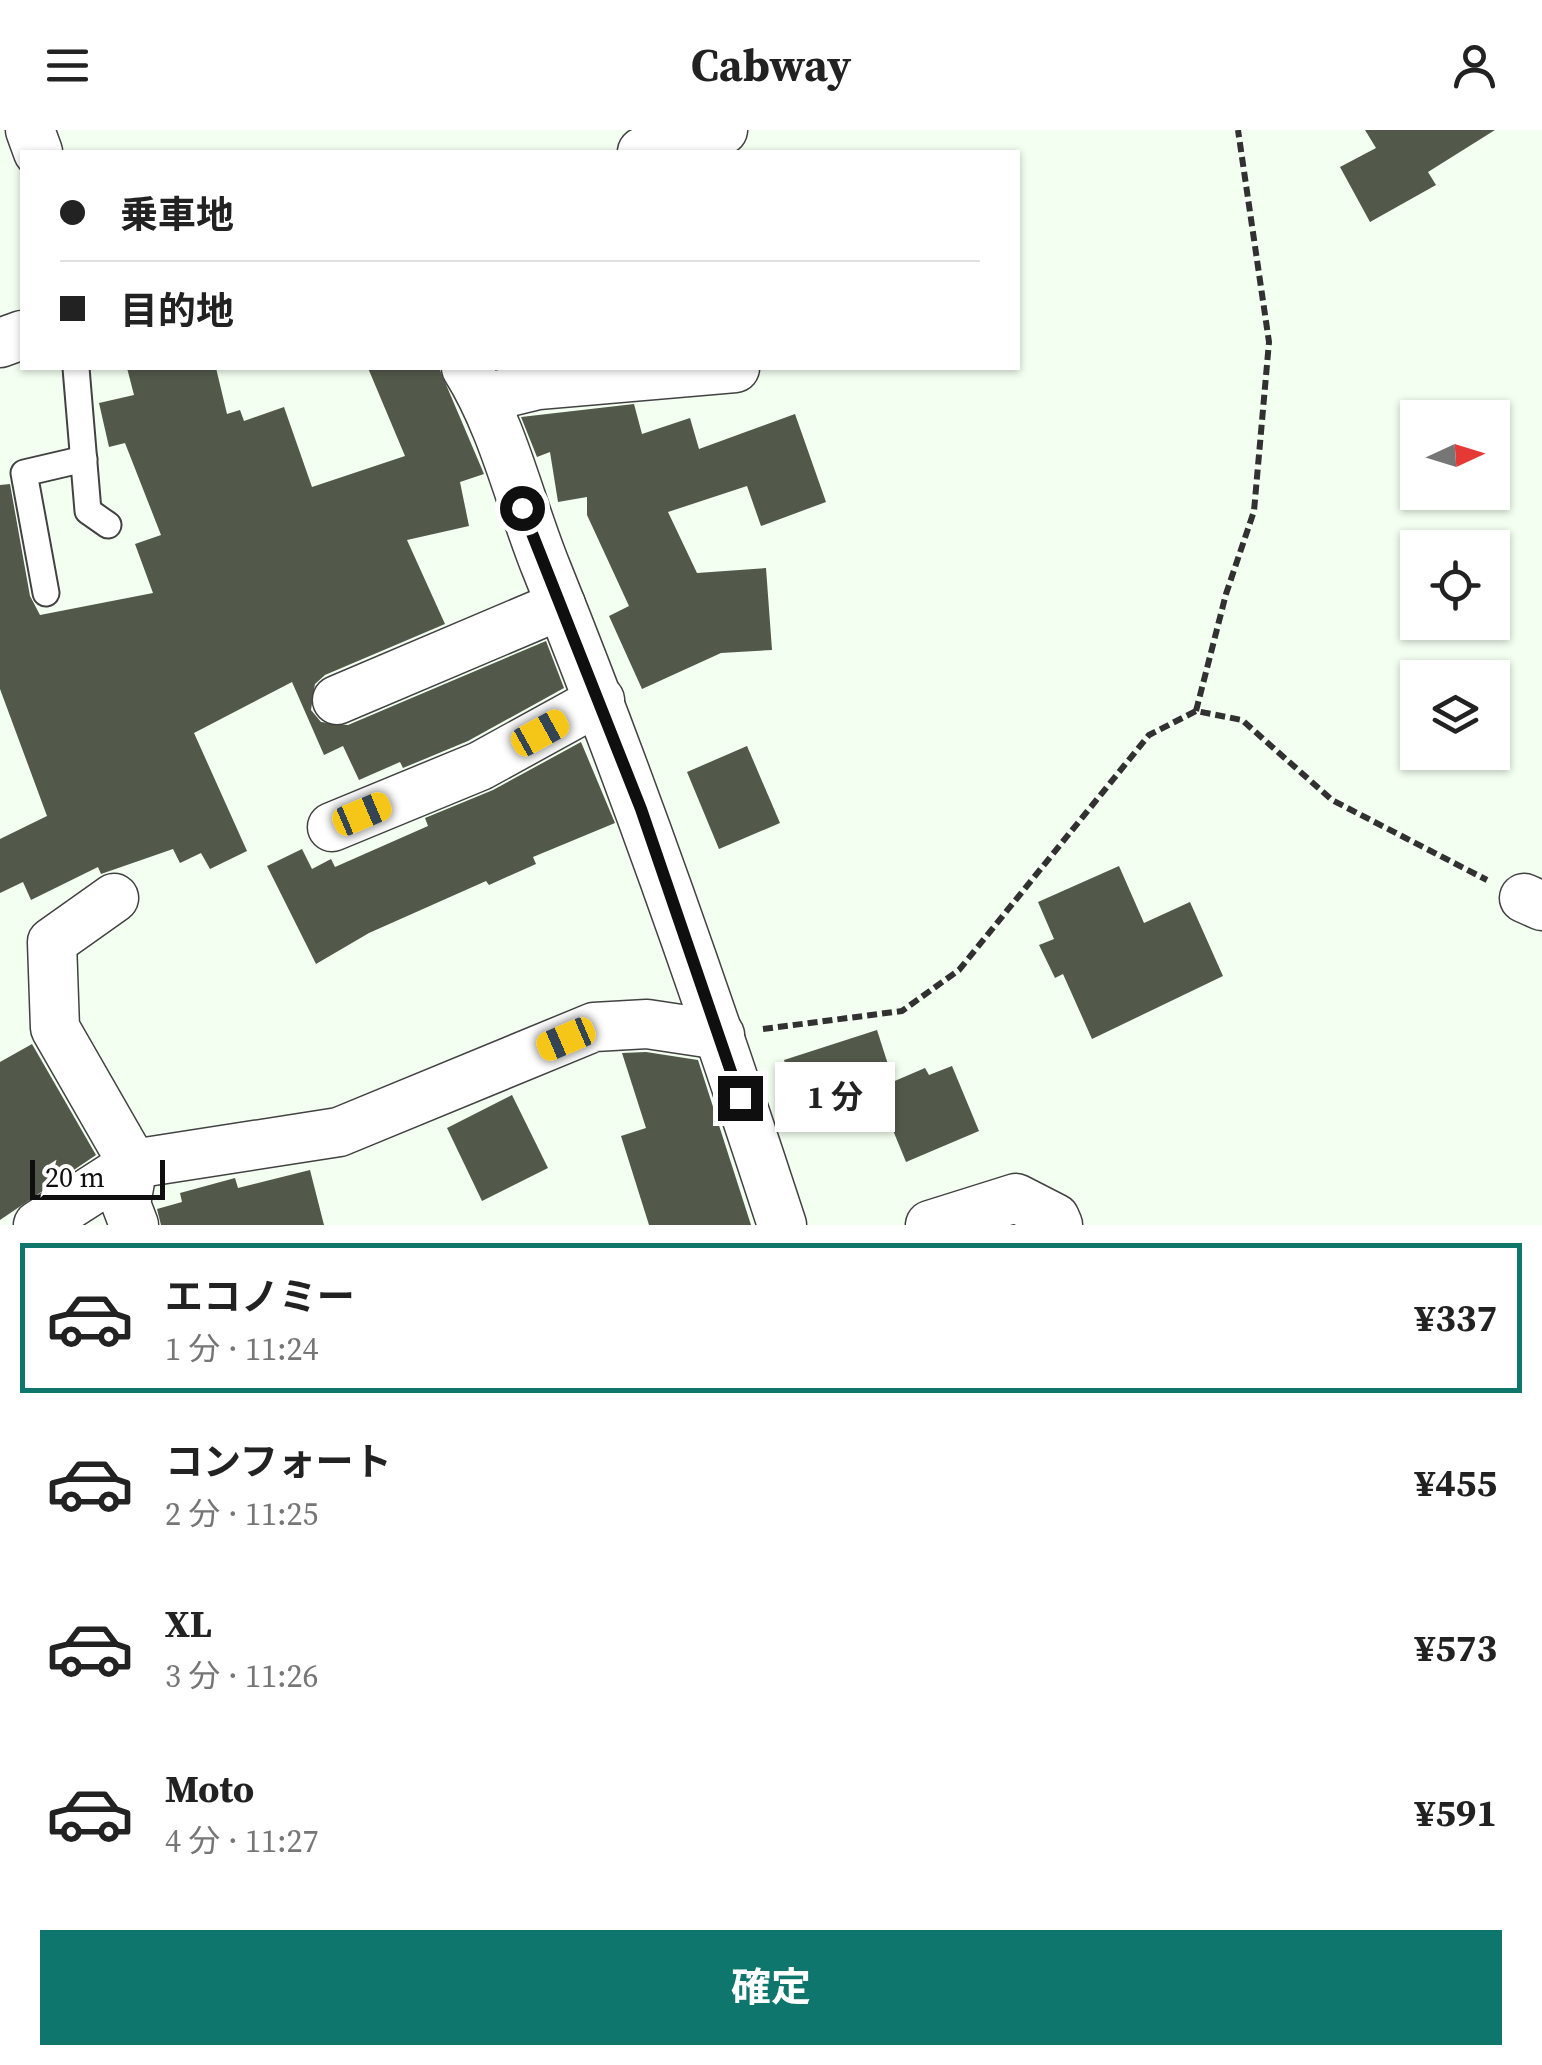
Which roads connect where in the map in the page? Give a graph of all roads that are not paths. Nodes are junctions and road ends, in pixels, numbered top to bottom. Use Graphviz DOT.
graph roads {
  1 [pos="723,130"];
  2 [pos="649,150"];
  3 [pos="76,370"];
  4 [pos="712,370"];
  5 [pos="475,383"];
  6 [pos="84,459"];
  7 [pos="108,525"];
  8 [pos="46,593"];
  9 [pos="561,605"];
  10 [pos="336,700"];
  11 [pos="600,700"];
  12 [pos="332,827"];
  13 [pos="114,898"];
  14 [pos="720,1035"];
  15 [pos="133,1164"];
  16 [pos="38,1225"];
  17 [pos="134,1225"];
  18 [pos="782,1225"];
  19 [pos="930,1225"];
  20 [pos="1058,1225"];
  1 -- 2 [label="street"];
  3 -- 6 [label="lane"];
  4 -- 5 [label="street"];
  5 -- 9 [label="street"];
  6 -- 7 [label="lane"];
  6 -- 8 [label="lane"];
  9 -- 10 [label="street"];
  9 -- 11 [label="street"];
  11 -- 12 [label="street"];
  11 -- 14 [label="street"];
  13 -- 15 [label="street"];
  14 -- 15 [label="street"];
  14 -- 18 [label="street"];
  15 -- 16 [label="street"];
  15 -- 17 [label="street"];
  19 -- 20 [label="street"];
}
